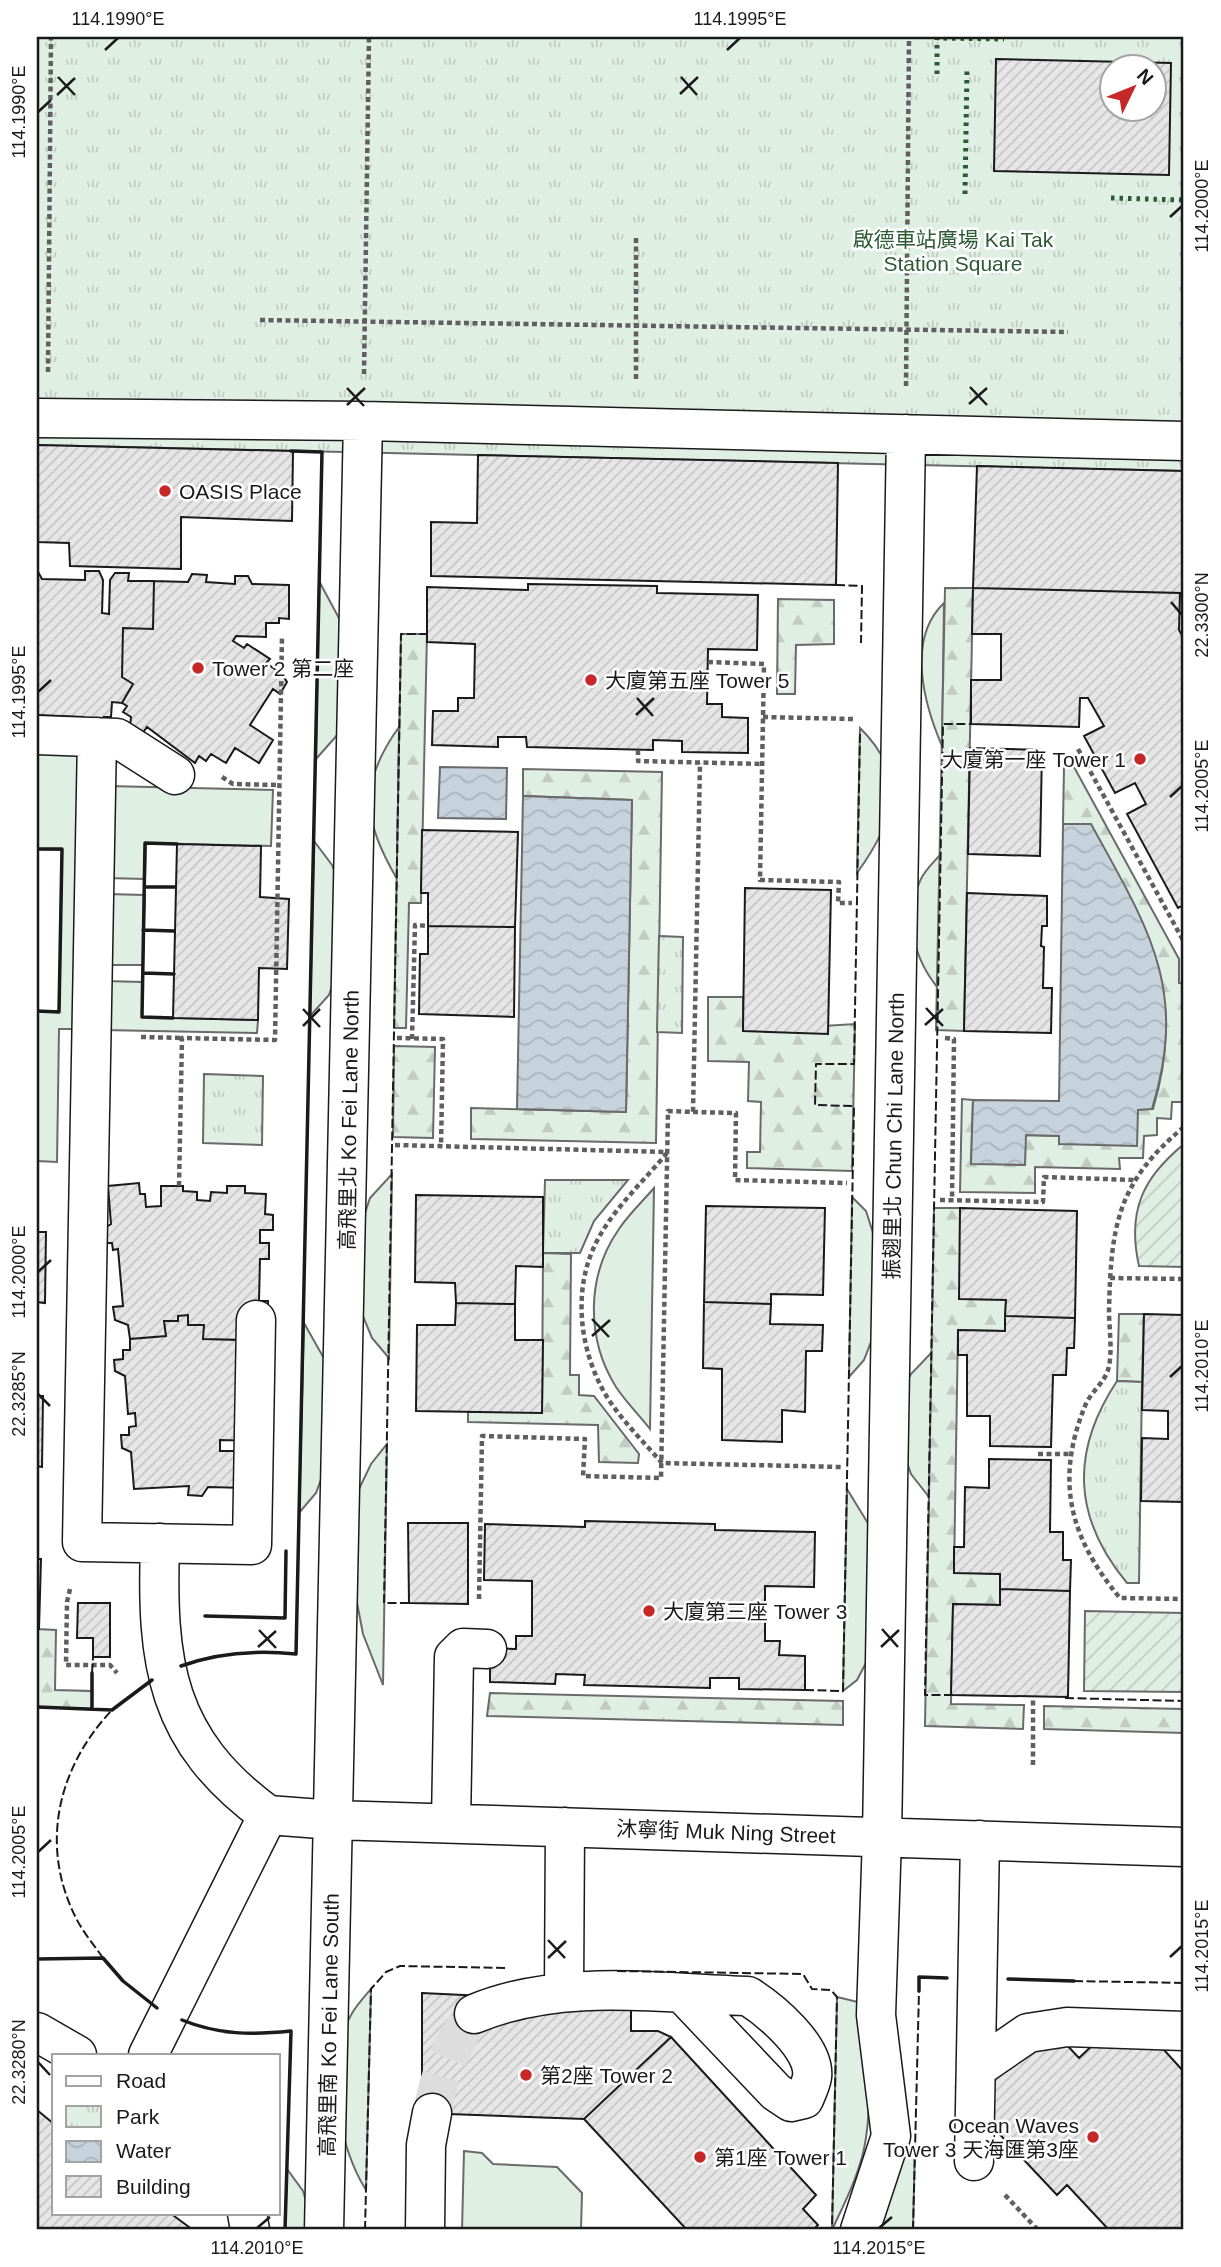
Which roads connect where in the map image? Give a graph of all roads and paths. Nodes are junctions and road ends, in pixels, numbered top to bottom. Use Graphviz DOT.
graph roads {
  1 [pos="51,37"];
  2 [pos="369,37"];
  3 [pos="908,37"];
  4 [pos="636,235"];
  5 [pos="260,320"];
  6 [pos="365,321"];
  7 [pos="636,326"];
  8 [pos="906,330"];
  9 [pos="1068,332"];
  10 [pos="42,418"];
  11 [pos="363,421"];
  12 [pos="635,429"];
  13 [pos="906,435"];
  14 [pos="1184,441"];
  15 [pos="282,636"];
  16 [pos="708,662"];
  17 [pos="763,717"];
  18 [pos="860,720"];
  19 [pos="37,736"];
  20 [pos="97,737"];
  21 [pos="1078,748"];
  22 [pos="638,750"];
  23 [pos="699,763"];
  24 [pos="762,764"];
  25 [pos="175,775"];
  26 [pos="857,904"];
  27 [pos="428,926"];
  28 [pos="1184,942"];
  29 [pos="394,1038"];
  30 [pos="936,1038"];
  31 [pos="412,1039"];
  32 [pos="693,1112"];
  33 [pos="1184,1127"];
  34 [pos="393,1145"];
  35 [pos="441,1146"];
  36 [pos="667,1152"];
  37 [pos="1136,1180"];
  38 [pos="852,1183"];
  39 [pos="179,1186"];
  40 [pos="934,1200"];
  41 [pos="952,1200"];
  42 [pos="1110,1278"];
  43 [pos="1184,1279"];
  44 [pos="256,1320"];
  45 [pos="1038,1454"];
  46 [pos="1071,1454"];
  47 [pos="662,1463"];
  48 [pos="847,1468"];
  49 [pos="82,1542"];
  50 [pos="160,1544"];
  51 [pos="1184,1599"];
  52 [pos="483,1649"];
  53 [pos="119,1675"];
  54 [pos="1034,1697"];
  55 [pos="1033,1765"];
  56 [pos="268,1815"];
  57 [pos="334,1820"];
  58 [pos="451,1823"];
  59 [pos="565,1827"];
  60 [pos="882,1837"];
  61 [pos="980,1840"];
  62 [pos="1184,1847"];
  63 [pos="564,1990"];
  64 [pos="683,1994"];
  65 [pos="474,2014"];
  66 [pos="1184,2031"];
  67 [pos="37,2032"];
  68 [pos="75,2054"];
  69 [pos="148,2054"];
  70 [pos="976,2068"];
  71 [pos="432,2113"];
  72 [pos="974,2161"];
  73 [pos="324,2230"];
  74 [pos="425,2230"];
  75 [pos="860,2230"];
  1 -- 10 [label="path"];
  2 -- 6 [label="path"];
  3 -- 8 [label="path"];
  4 -- 7 [label="path"];
  5 -- 6 [label="path"];
  6 -- 7 [label="path"];
  6 -- 11 [label="path"];
  7 -- 8 [label="path"];
  7 -- 12 [label="path"];
  8 -- 9 [label="path"];
  8 -- 13 [label="path"];
  10 -- 11 [label="street"];
  11 -- 12 [label="street"];
  11 -- 57 [label="street, 高飛里北 Ko Fei Lane North"];
  12 -- 13 [label="street"];
  13 -- 14 [label="street"];
  13 -- 60 [label="street, 振翅里北 Chun Chi Lane North"];
  15 -- 39 [label="path"];
  16 -- 17 [label="path"];
  17 -- 18 [label="path"];
  17 -- 24 [label="path"];
  19 -- 20 [label="street"];
  20 -- 25 [label="street"];
  20 -- 49 [label="street"];
  21 -- 28 [label="path"];
  22 -- 23 [label="path"];
  23 -- 24 [label="path"];
  23 -- 32 [label="path"];
  24 -- 26 [label="path"];
  27 -- 31 [label="path"];
  29 -- 31 [label="path"];
  30 -- 41 [label="path"];
  31 -- 35 [label="path"];
  32 -- 36 [label="path"];
  32 -- 38 [label="path"];
  33 -- 37 [label="path"];
  34 -- 35 [label="path"];
  35 -- 36 [label="path"];
  36 -- 47 [label="path"];
  36 -- 47 [label="path"];
  37 -- 41 [label="path"];
  37 -- 42 [label="path"];
  40 -- 41 [label="path"];
  42 -- 43 [label="path"];
  42 -- 46 [label="path"];
  44 -- 50 [label="street"];
  45 -- 46 [label="path"];
  46 -- 51 [label="path"];
  47 -- 48 [label="path"];
  47 -- 52 [label="path"];
  49 -- 50 [label="street"];
  49 -- 53 [label="path"];
  50 -- 56 [label="street"];
  52 -- 58 [label="street"];
  54 -- 55 [label="path"];
  56 -- 57 [label="street, 沐寧街 Muk Ning Street"];
  56 -- 69 [label="street"];
  57 -- 58 [label="street, 沐寧街 Muk Ning Street"];
  57 -- 73 [label="street, 高飛里南 Ko Fei Lane South"];
  58 -- 59 [label="street, 沐寧街 Muk Ning Street"];
  59 -- 60 [label="street, 沐寧街 Muk Ning Street"];
  59 -- 63 [label="street"];
  60 -- 61 [label="street, 沐寧街 Muk Ning Street"];
  60 -- 75 [label="street, 振翅里北 Chun Chi Lane North"];
  61 -- 62 [label="street, 沐寧街 Muk Ning Street"];
  61 -- 70 [label="street"];
  63 -- 64 [label="street"];
  63 -- 65 [label="street"];
  66 -- 70 [label="street"];
  67 -- 68 [label="street"];
  70 -- 72 [label="street"];
  71 -- 74 [label="street"];
}
